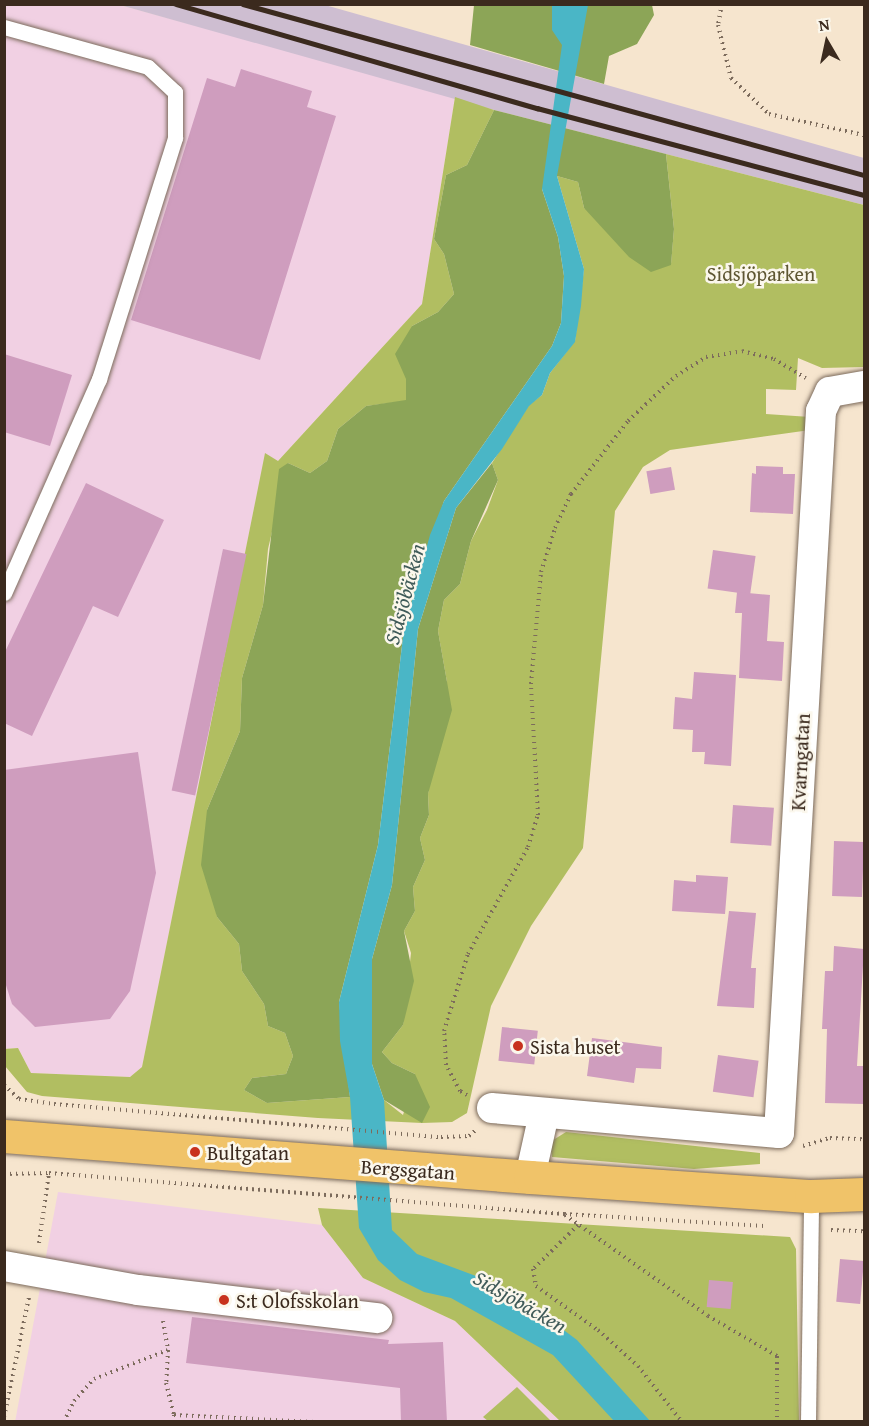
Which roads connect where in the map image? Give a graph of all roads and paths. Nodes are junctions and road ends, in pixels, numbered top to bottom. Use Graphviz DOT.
graph roads {
  1 [pos="722,4"];
  2 [pos="4,27"];
  3 [pos="864,135"];
  4 [pos="864,386"];
  5 [pos="830,393"];
  6 [pos="4,593"];
  7 [pos="4,1085"];
  8 [pos="544,1114"];
  9 [pos="487,1117"];
  10 [pos="4,1136"];
  11 [pos="49,1173"];
  12 [pos="4,1174"];
  13 [pos="530,1178"];
  14 [pos="864,1194"];
  15 [pos="811,1196"];
  16 [pos="864,1206"];
  17 [pos="564,1214"];
  18 [pos="578,1225"];
  19 [pos="811,1228"];
  20 [pos="864,1231"];
  21 [pos="4,1266"];
  22 [pos="35,1270"];
  23 [pos="138,1290"];
  24 [pos="377,1318"];
  25 [pos="168,1350"];
  26 [pos="174,1415"];
  27 [pos="4,1417"];
  28 [pos="64,1422"];
  29 [pos="174,1422"];
  30 [pos="315,1422"];
  31 [pos="682,1422"];
  32 [pos="777,1422"];
  33 [pos="808,1422"];
  1 -- 3 [label="path"];
  2 -- 6 [label="lane"];
  4 -- 5 [label="street"];
  5 -- 8 [label="street, Kvarngatan"];
  5 -- 9 [label="path"];
  7 -- 9 [label="path"];
  8 -- 9 [label="street"];
  8 -- 13 [label="street"];
  10 -- 13 [label="highway, Bergsgatan"];
  11 -- 12 [label="path"];
  11 -- 17 [label="path"];
  11 -- 22 [label="path"];
  13 -- 15 [label="highway, Bergsgatan"];
  14 -- 15 [label="highway, Bergsgatan"];
  15 -- 16 [label="highway, Bergsgatan"];
  15 -- 19 [label="lane"];
  17 -- 18 [label="path"];
  17 -- 19 [label="path"];
  18 -- 31 [label="path"];
  18 -- 32 [label="path"];
  19 -- 20 [label="path"];
  19 -- 33 [label="lane"];
  21 -- 22 [label="street"];
  22 -- 23 [label="street"];
  22 -- 27 [label="path"];
  23 -- 24 [label="street"];
  23 -- 25 [label="path"];
  25 -- 26 [label="path"];
  25 -- 28 [label="path"];
  26 -- 29 [label="path"];
  26 -- 30 [label="path"];
}
